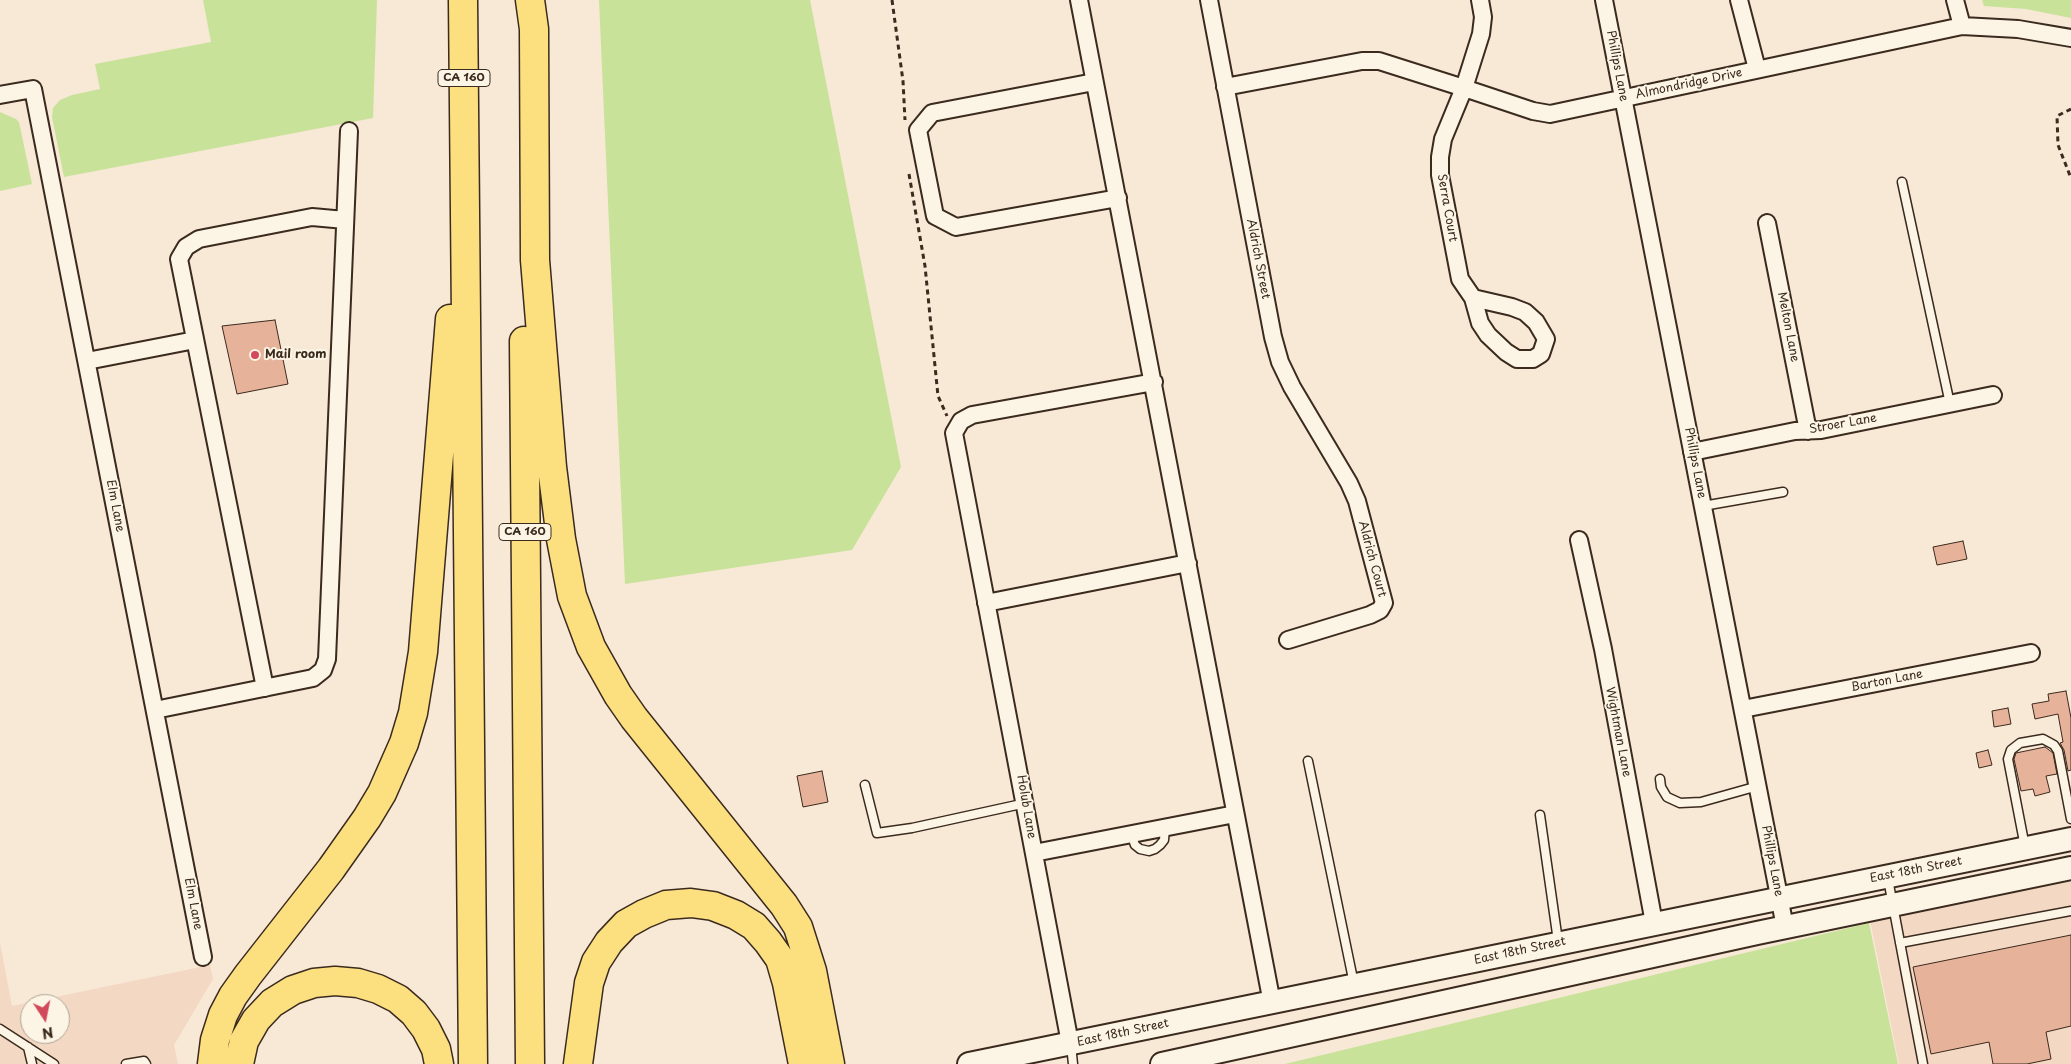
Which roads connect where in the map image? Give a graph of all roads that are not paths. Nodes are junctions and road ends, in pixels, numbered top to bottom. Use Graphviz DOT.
graph roads {
  1 [pos="463,0"];
  2 [pos="521,0"];
  3 [pos="530,0"];
  4 [pos="1079,0"];
  5 [pos="1209,0"];
  6 [pos="1480,0"];
  7 [pos="1604,0"];
  8 [pos="1739,0"];
  9 [pos="1955,0"];
  10 [pos="1962,26"];
  11 [pos="2071,38"];
  12 [pos="1757,69"];
  13 [pos="1094,82"];
  14 [pos="1225,87"];
  15 [pos="1464,88"];
  16 [pos="0,96"];
  17 [pos="1623,98"];
  18 [pos="349,131"];
  19 [pos="464,156"];
  20 [pos="1902,182"];
  21 [pos="1118,198"];
  22 [pos="345,220"];
  23 [pos="1768,223"];
  24 [pos="1474,298"];
  25 [pos="195,340"];
  26 [pos="86,361"];
  27 [pos="1154,382"];
  28 [pos="1993,395"];
  29 [pos="1950,404"];
  30 [pos="1808,431"];
  31 [pos="1692,452"];
  32 [pos="1783,492"];
  33 [pos="1356,501"];
  34 [pos="1703,506"];
  35 [pos="1579,540"];
  36 [pos="1188,563"];
  37 [pos="986,603"];
  38 [pos="1288,640"];
  39 [pos="2031,653"];
  40 [pos="265,688"];
  41 [pos="1742,709"];
  42 [pos="155,710"];
  43 [pos="1308,761"];
  44 [pos="1660,779"];
  45 [pos="865,785"];
  46 [pos="1758,786"];
  47 [pos="1026,803"];
  48 [pos="1234,814"];
  49 [pos="1540,814"];
  50 [pos="2071,819"];
  51 [pos="2071,838"];
  52 [pos="2025,848"];
  53 [pos="1034,853"];
  54 [pos="2071,868"];
  55 [pos="1888,876"];
  56 [pos="1779,897"];
  57 [pos="1892,904"];
  58 [pos="2071,911"];
  59 [pos="1654,923"];
  60 [pos="1785,927"];
  61 [pos="1558,943"];
  62 [pos="1900,944"];
  63 [pos="203,957"];
  64 [pos="1354,986"];
  65 [pos="1272,1002"];
  66 [pos="0,1029"];
  67 [pos="28,1047"];
  68 [pos="1072,1054"];
  69 [pos="145,1062"];
  70 [pos="32,1064"];
  71 [pos="54,1064"];
  72 [pos="126,1064"];
  73 [pos="212,1064"];
  74 [pos="239,1064"];
  75 [pos="439,1064"];
  76 [pos="473,1064"];
  77 [pos="530,1064"];
  78 [pos="578,1064"];
  79 [pos="803,1064"];
  80 [pos="830,1064"];
  81 [pos="969,1064"];
  82 [pos="1162,1064"];
  83 [pos="1923,1064"];
  1 -- 19 [label="highway, CA 160"];
  2 -- 77 [label="highway, CA 160"];
  3 -- 80 [label="highway"];
  4 -- 13 [label="street"];
  5 -- 14 [label="street, Aldrich Street"];
  6 -- 15 [label="street, Serra Court"];
  7 -- 17 [label="street, Phillips Lane"];
  8 -- 12 [label="street"];
  9 -- 10 [label="street"];
  10 -- 11 [label="street, Almondridge Drive"];
  10 -- 12 [label="street, Almondridge Drive"];
  12 -- 17 [label="street, Almondridge Drive"];
  13 -- 21 [label="street"];
  13 -- 21 [label="street"];
  14 -- 15 [label="street, Almondridge Drive"];
  14 -- 33 [label="street, Aldrich Street"];
  15 -- 17 [label="street, Almondridge Drive"];
  15 -- 24 [label="street, Serra Court"];
  16 -- 26 [label="street, Elm Lane"];
  17 -- 31 [label="street, Phillips Lane"];
  18 -- 22 [label="street"];
  19 -- 73 [label="highway"];
  19 -- 76 [label="highway, CA 160"];
  20 -- 29 [label="lane"];
  21 -- 27 [label="street"];
  22 -- 25 [label="street"];
  22 -- 40 [label="street"];
  23 -- 30 [label="street, Melton Lane"];
  24 -- 24 [label="street, Serra Court"];
  25 -- 26 [label="street"];
  25 -- 40 [label="street"];
  26 -- 42 [label="street, Elm Lane"];
  27 -- 36 [label="street"];
  27 -- 37 [label="street, Holub Lane"];
  28 -- 29 [label="street, Stroer Lane"];
  29 -- 30 [label="street, Stroer Lane"];
  30 -- 31 [label="street, Stroer Lane"];
  31 -- 34 [label="street, Phillips Lane"];
  32 -- 34 [label="lane"];
  33 -- 38 [label="street, Aldrich Court"];
  34 -- 41 [label="street, Phillips Lane"];
  35 -- 59 [label="street, Wightman Lane"];
  36 -- 37 [label="street"];
  36 -- 48 [label="street"];
  37 -- 47 [label="street, Holub Lane"];
  39 -- 41 [label="street, Barton Lane"];
  40 -- 42 [label="street"];
  41 -- 46 [label="street, Phillips Lane"];
  42 -- 63 [label="street, Elm Lane"];
  43 -- 64 [label="lane"];
  44 -- 46 [label="lane"];
  45 -- 47 [label="lane"];
  46 -- 56 [label="street, Phillips Lane"];
  47 -- 53 [label="street, Holub Lane"];
  48 -- 53 [label="street"];
  48 -- 65 [label="street"];
  49 -- 61 [label="lane"];
  50 -- 52 [label="lane"];
  51 -- 52 [label="main road, East 18th Street"];
  52 -- 55 [label="main road, East 18th Street"];
  53 -- 68 [label="street, Holub Lane"];
  54 -- 57 [label="main road"];
  55 -- 56 [label="main road, East 18th Street"];
  55 -- 57 [label="lane"];
  56 -- 59 [label="main road, East 18th Street"];
  56 -- 60 [label="street, Phillips Lane"];
  57 -- 60 [label="main road"];
  57 -- 62 [label="lane"];
  58 -- 62 [label="lane"];
  59 -- 61 [label="main road, East 18th Street"];
  60 -- 82 [label="main road"];
  61 -- 64 [label="main road, East 18th Street"];
  62 -- 83 [label="lane"];
  64 -- 65 [label="main road, East 18th Street"];
  65 -- 68 [label="main road, East 18th Street"];
  66 -- 67 [label="lane"];
  67 -- 70 [label="lane"];
  67 -- 71 [label="lane"];
  68 -- 81 [label="main road, East 18th Street"];
  69 -- 72 [label="lane"];
  74 -- 75 [label="highway"];
  78 -- 79 [label="highway"];
}
